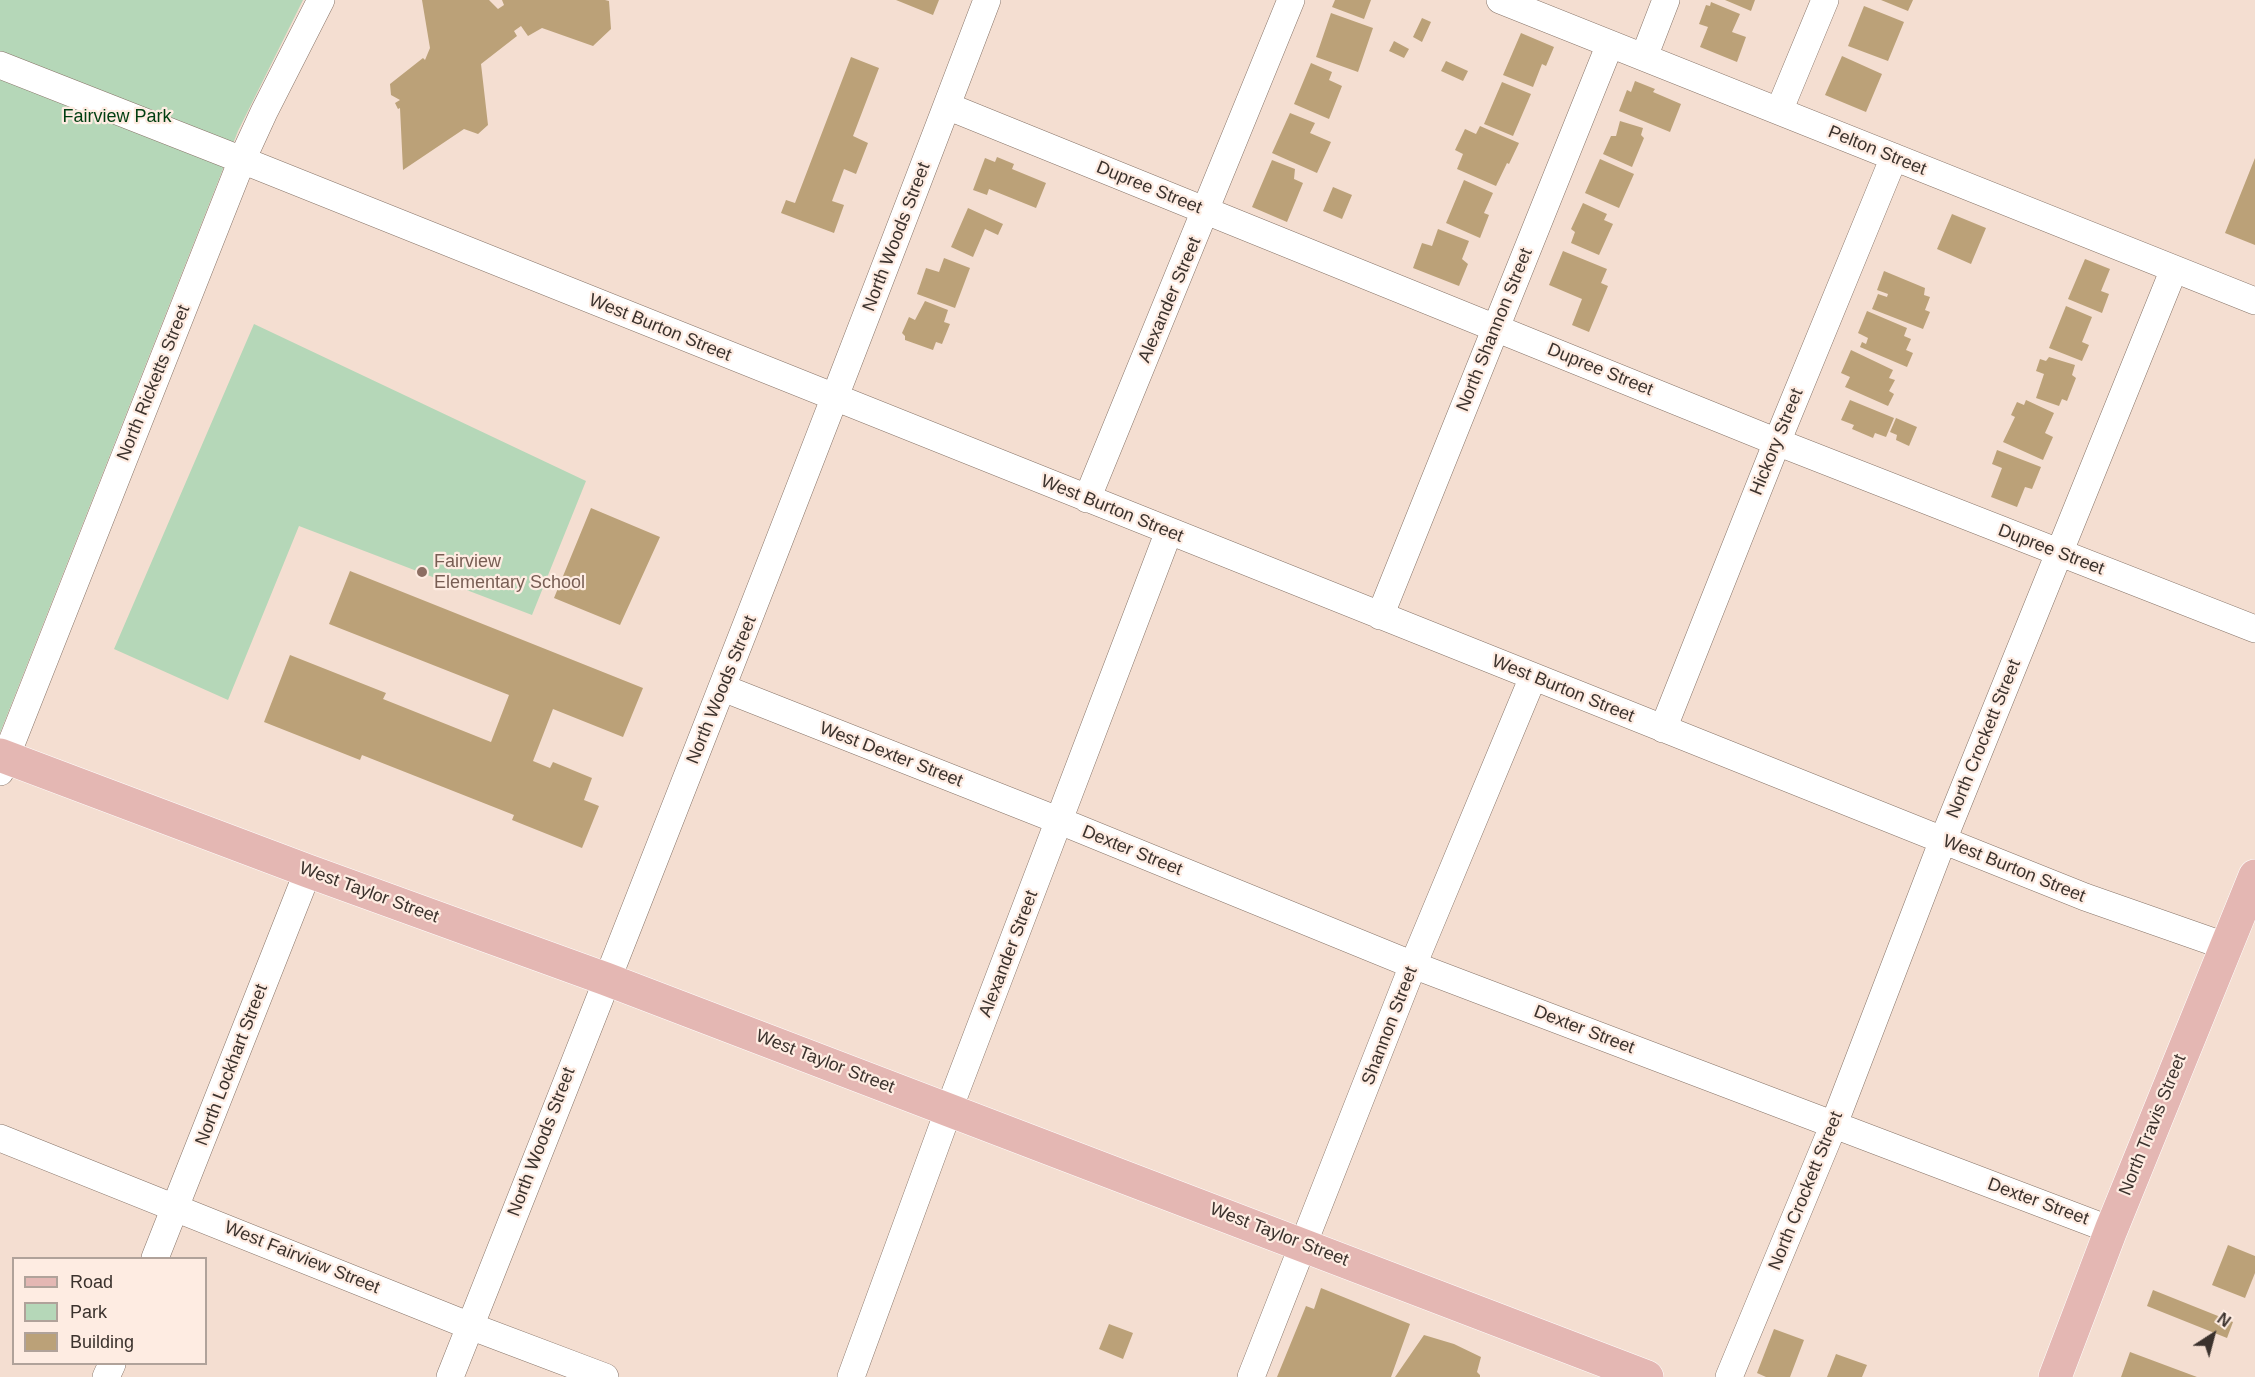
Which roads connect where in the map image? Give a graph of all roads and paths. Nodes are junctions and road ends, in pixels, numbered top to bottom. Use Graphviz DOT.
graph roads {
  1 [pos="321,0"];
  2 [pos="987,0"];
  3 [pos="1292,0"];
  4 [pos="1500,0"];
  5 [pos="1666,0"];
  6 [pos="1826,0"];
  7 [pos="1610,44"];
  8 [pos="1644,57"];
  9 [pos="0,65"];
  10 [pos="946,106"];
  11 [pos="1779,111"];
  12 [pos="1894,157"];
  13 [pos="242,160"];
  14 [pos="1207,211"];
  15 [pos="2174,269"];
  16 [pos="2255,301"];
  17 [pos="1496,328"];
  18 [pos="836,398"];
  19 [pos="1777,441"];
  20 [pos="1087,499"];
  21 [pos="1169,531"];
  22 [pos="2059,554"];
  23 [pos="1380,616"];
  24 [pos="2255,629"];
  25 [pos="1533,677"];
  26 [pos="723,688"];
  27 [pos="1663,729"];
  28 [pos="2,761"];
  29 [pos="1060,821"];
  30 [pos="1943,840"];
  31 [pos="308,871"];
  32 [pos="2255,876"];
  33 [pos="2225,946"];
  34 [pos="1413,965"];
  35 [pos="606,979"];
  36 [pos="949,1109"];
  37 [pos="1834,1124"];
  38 [pos="0,1138"];
  39 [pos="176,1207"];
  40 [pos="2111,1230"];
  41 [pos="1305,1245"];
  42 [pos="155,1257"];
  43 [pos="470,1326"];
  44 [pos="450,1377"];
  45 [pos="605,1377"];
  46 [pos="851,1377"];
  47 [pos="1251,1377"];
  48 [pos="1647,1377"];
  49 [pos="1729,1377"];
  50 [pos="2055,1377"];
  1 -- 13 [label="street, North Ricketts Street"];
  2 -- 10 [label="street, North Woods Street"];
  3 -- 14 [label="street, Alexander Street"];
  4 -- 7 [label="street, Pelton Street"];
  5 -- 8 [label="street"];
  6 -- 11 [label="street"];
  7 -- 8 [label="street, Pelton Street"];
  7 -- 17 [label="street, North Shannon Street"];
  8 -- 11 [label="street, Pelton Street"];
  9 -- 13 [label="street, West Burton Street"];
  10 -- 14 [label="street, Dupree Street"];
  10 -- 18 [label="street, North Woods Street"];
  11 -- 12 [label="street, Pelton Street"];
  12 -- 15 [label="street, Pelton Street"];
  12 -- 19 [label="street, Hickory Street"];
  13 -- 18 [label="street, West Burton Street"];
  13 -- 28 [label="street, North Ricketts Street"];
  14 -- 17 [label="street, Dupree Street"];
  14 -- 20 [label="street, Alexander Street"];
  15 -- 16 [label="street, Pelton Street"];
  15 -- 22 [label="street, North Crockett Street"];
  17 -- 19 [label="street, Dupree Street"];
  17 -- 23 [label="street, North Shannon Street"];
  18 -- 20 [label="street, West Burton Street"];
  18 -- 26 [label="street, North Woods Street"];
  19 -- 22 [label="street, Dupree Street"];
  19 -- 27 [label="street, Hickory Street"];
  20 -- 21 [label="street, West Burton Street"];
  21 -- 23 [label="street, West Burton Street"];
  21 -- 29 [label="street, Alexander Street"];
  22 -- 24 [label="street, Dupree Street"];
  22 -- 30 [label="street, North Crockett Street"];
  23 -- 25 [label="street, West Burton Street"];
  25 -- 27 [label="street, West Burton Street"];
  25 -- 34 [label="street, Shannon Street"];
  26 -- 29 [label="street, West Dexter Street"];
  26 -- 35 [label="street, North Woods Street"];
  27 -- 30 [label="street, West Burton Street"];
  28 -- 31 [label="main road, West Taylor Street"];
  29 -- 34 [label="street, Dexter Street"];
  29 -- 36 [label="street, Alexander Street"];
  30 -- 33 [label="street, West Burton Street"];
  30 -- 37 [label="street, North Crockett Street"];
  31 -- 35 [label="main road, West Taylor Street"];
  31 -- 39 [label="street, North Lockhart Street"];
  32 -- 33 [label="main road, North Travis Street"];
  33 -- 40 [label="main road, North Travis Street"];
  34 -- 37 [label="street, Dexter Street"];
  34 -- 41 [label="street, Shannon Street"];
  35 -- 36 [label="main road, West Taylor Street"];
  35 -- 43 [label="street, North Woods Street"];
  36 -- 41 [label="main road, West Taylor Street"];
  36 -- 46 [label="street, Alexander Street"];
  37 -- 40 [label="street, Dexter Street"];
  37 -- 49 [label="street, North Crockett Street"];
  38 -- 39 [label="street, West Fairview Street"];
  39 -- 42 [label="street, North Lockhart Street"];
  39 -- 43 [label="street, West Fairview Street"];
  40 -- 50 [label="main road, North Travis Street"];
  41 -- 47 [label="street, Shannon Street"];
  41 -- 48 [label="main road, West Taylor Street"];
  43 -- 44 [label="street, North Woods Street"];
  43 -- 45 [label="street, West Fairview Street"];
}
